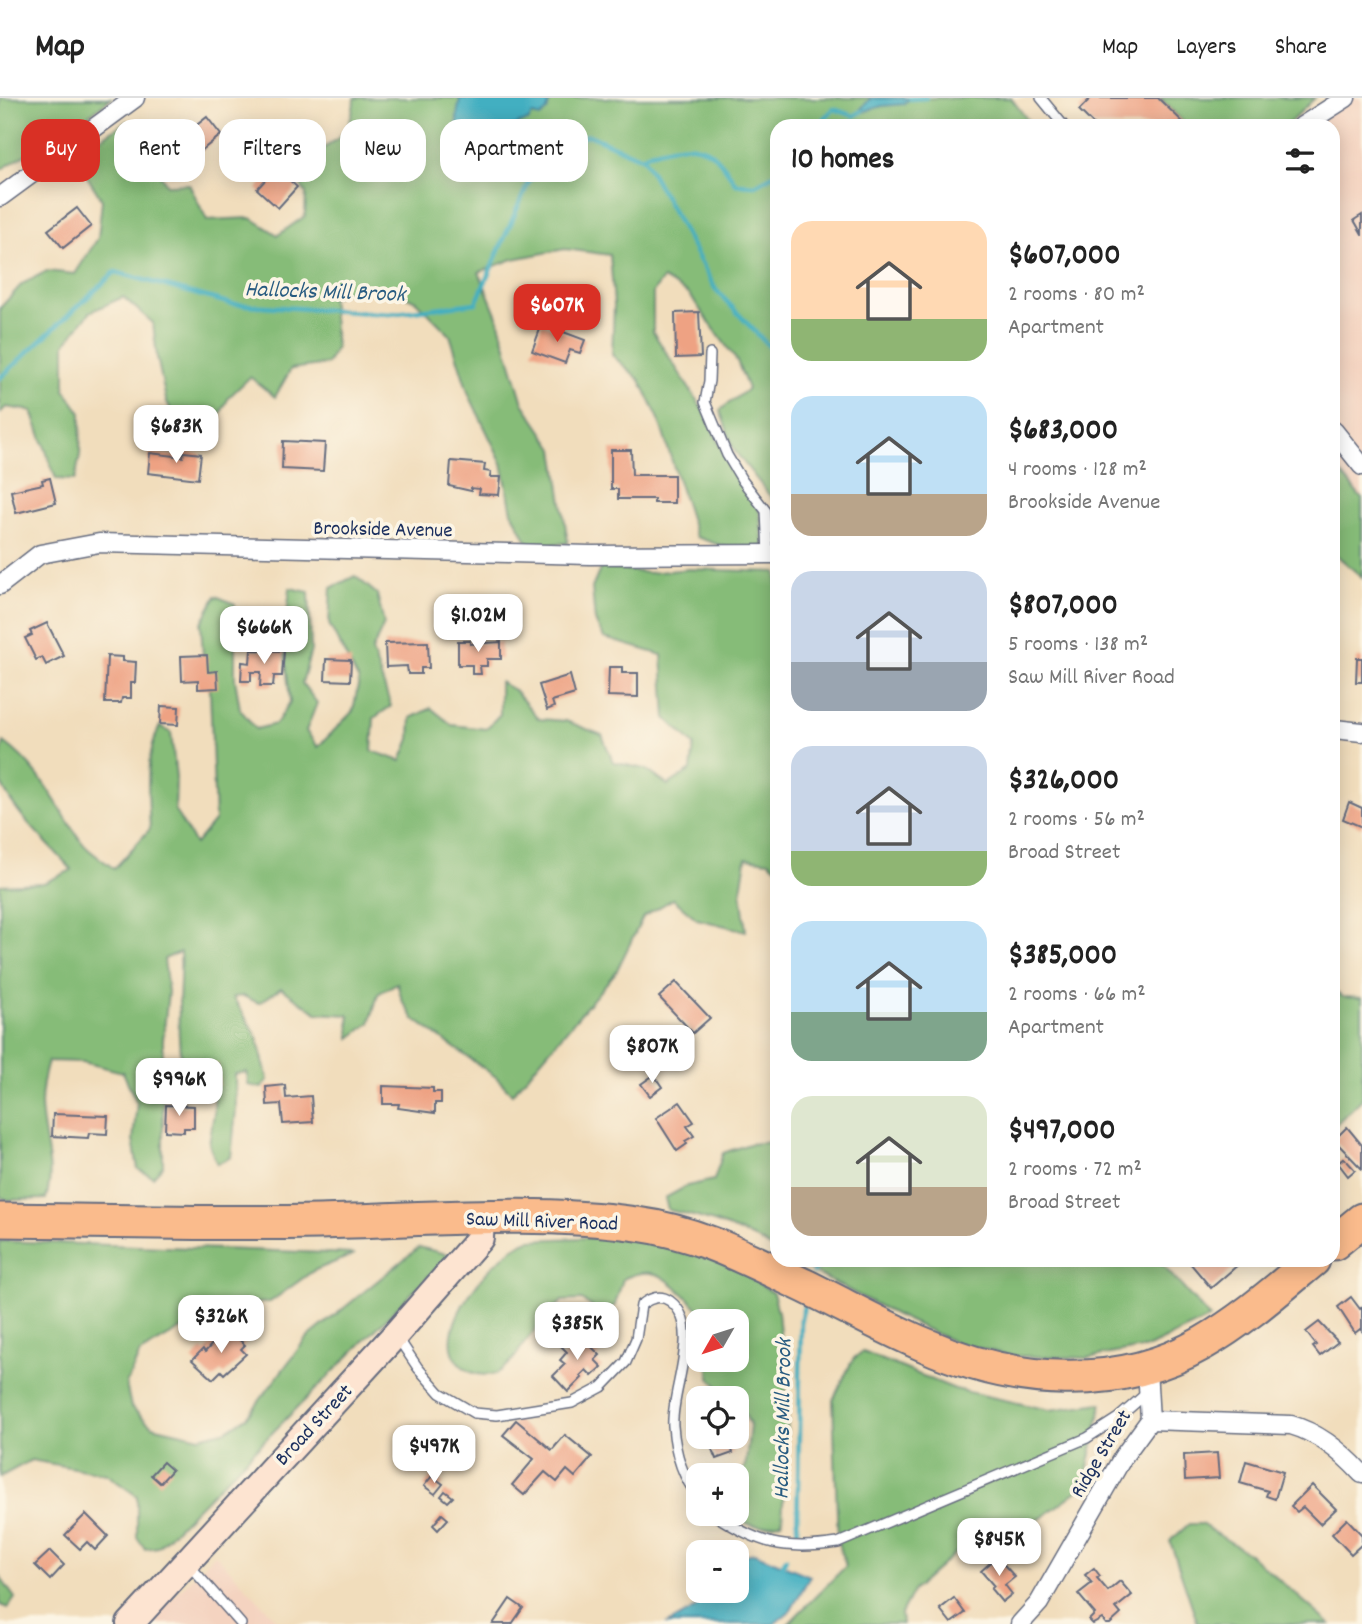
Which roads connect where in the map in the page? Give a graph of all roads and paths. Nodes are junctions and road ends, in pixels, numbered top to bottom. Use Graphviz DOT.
graph roads {
  1 [pos="135,98"];
  2 [pos="1041,98"];
  3 [pos="1346,98"];
  4 [pos="1058,119"];
  5 [pos="1313,119"];
  6 [pos="0,197"];
  7 [pos="710,354"];
  8 [pos="1340,438"];
  9 [pos="1362,466"];
  10 [pos="770,540"];
  11 [pos="770,554"];
  12 [pos="0,585"];
  13 [pos="1340,730"];
  14 [pos="1362,732"];
  15 [pos="481,1217"];
  16 [pos="0,1220"];
  17 [pos="1362,1220"];
  18 [pos="1340,1238"];
  19 [pos="1305,1267"];
  20 [pos="396,1334"];
  21 [pos="1148,1380"];
  22 [pos="1150,1420"];
  23 [pos="1362,1474"];
  24 [pos="686,1477"];
  25 [pos="732,1526"];
  26 [pos="186,1562"];
  27 [pos="130,1624"];
  28 [pos="241,1624"];
  29 [pos="1020,1624"];
  1 -- 6 [label="street"];
  2 -- 4 [label="lane"];
  3 -- 5 [label="street"];
  7 -- 10 [label="lane"];
  8 -- 9 [label="street"];
  11 -- 12 [label="street, Brookside Avenue"];
  13 -- 14 [label="street"];
  15 -- 16 [label="highway, Saw Mill River Road"];
  15 -- 20 [label="street, Broad Street"];
  15 -- 21 [label="highway, Saw Mill River Road"];
  17 -- 18 [label="highway"];
  19 -- 21 [label="highway, Saw Mill River Road"];
  20 -- 24 [label="lane"];
  20 -- 26 [label="street, Broad Street"];
  21 -- 22 [label="street, Ridge Street"];
  21 -- 25 [label="lane"];
  22 -- 23 [label="street"];
  22 -- 29 [label="street, Ridge Street"];
  26 -- 27 [label="street, Broad Street"];
  26 -- 28 [label="lane"];
}
